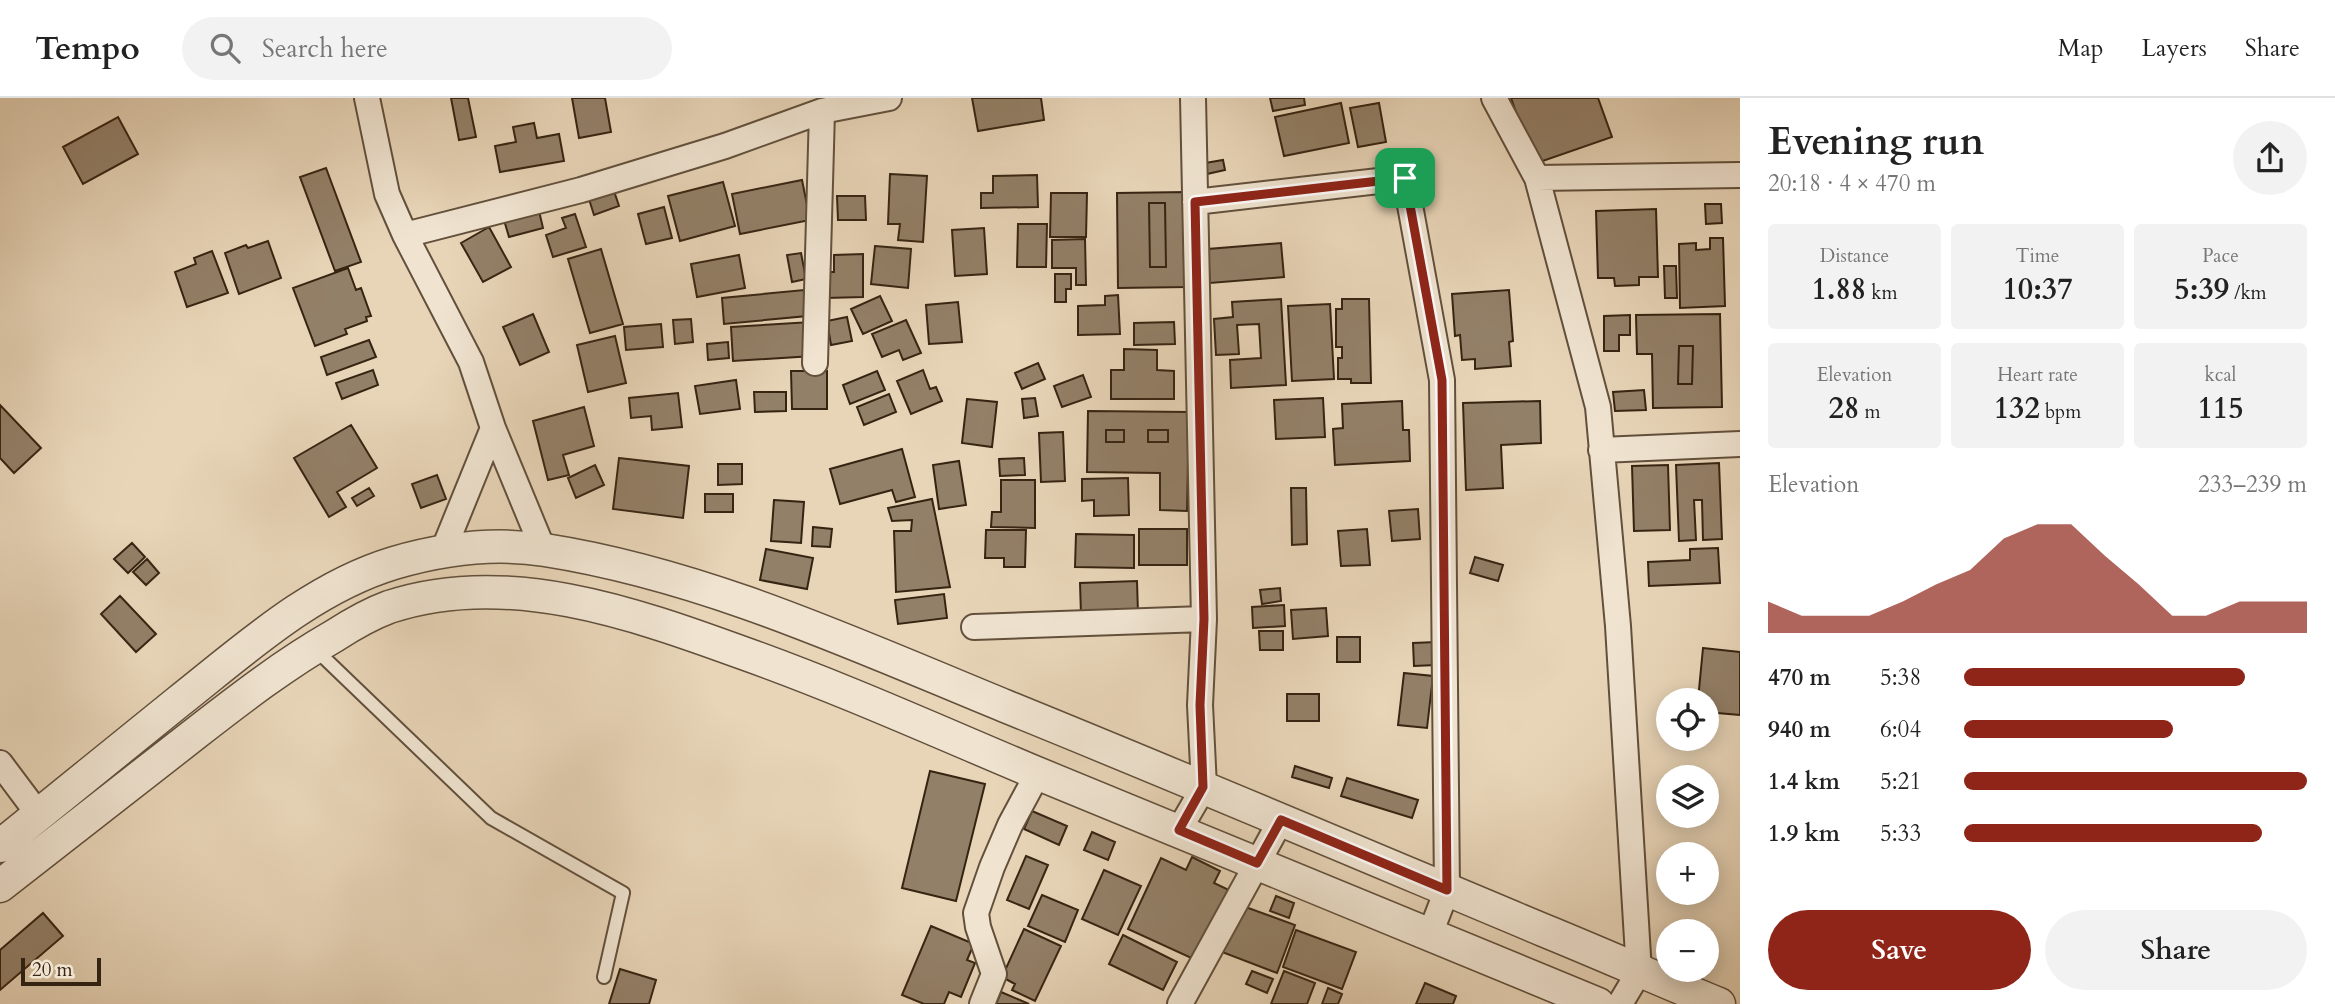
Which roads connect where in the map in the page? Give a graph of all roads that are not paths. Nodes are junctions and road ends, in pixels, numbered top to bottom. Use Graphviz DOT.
graph roads {
  1 [pos="367,98"];
  2 [pos="889,98"];
  3 [pos="1193,98"];
  4 [pos="1494,98"];
  5 [pos="822,111"];
  6 [pos="1740,175"];
  7 [pos="1537,178"];
  8 [pos="1195,202"];
  9 [pos="405,235"];
  10 [pos="815,363"];
  11 [pos="493,428"];
  12 [pos="1740,444"];
  13 [pos="1601,450"];
  14 [pos="543,549"];
  15 [pos="443,551"];
  16 [pos="1204,619"];
  17 [pos="974,628"];
  18 [pos="314,648"];
  19 [pos="0,764"];
  20 [pos="1038,773"];
  21 [pos="1203,787"];
  22 [pos="39,815"];
  23 [pos="1281,820"];
  24 [pos="1179,830"];
  25 [pos="0,846"];
  26 [pos="1257,863"];
  27 [pos="0,886"];
  28 [pos="1447,890"];
  29 [pos="1430,934"];
  30 [pos="1639,972"];
  31 [pos="604,977"];
  32 [pos="982,1004"];
  33 [pos="1180,1004"];
  34 [pos="1598,1004"];
  35 [pos="1619,1004"];
  36 [pos="1719,1004"];
  1 -- 9 [label="street"];
  2 -- 5 [label="street"];
  3 -- 8 [label="street"];
  4 -- 7 [label="street"];
  5 -- 9 [label="street"];
  5 -- 10 [label="street"];
  6 -- 7 [label="street"];
  7 -- 13 [label="street"];
  8 -- 16 [label="street"];
  8 -- 28 [label="street"];
  9 -- 11 [label="street"];
  11 -- 14 [label="street"];
  11 -- 15 [label="street"];
  12 -- 13 [label="street"];
  13 -- 30 [label="street"];
  14 -- 15 [label="street"];
  14 -- 21 [label="street"];
  15 -- 22 [label="street"];
  16 -- 17 [label="street"];
  16 -- 21 [label="street"];
  18 -- 20 [label="street"];
  18 -- 27 [label="street"];
  18 -- 31 [label="lane"];
  19 -- 22 [label="street"];
  20 -- 24 [label="street"];
  20 -- 32 [label="street"];
  21 -- 23 [label="street"];
  21 -- 24 [label="street"];
  22 -- 25 [label="street"];
  23 -- 26 [label="street"];
  23 -- 28 [label="street"];
  24 -- 26 [label="street"];
  26 -- 29 [label="street"];
  26 -- 33 [label="street"];
  28 -- 29 [label="street"];
  28 -- 30 [label="street"];
  29 -- 34 [label="street"];
  30 -- 35 [label="street"];
  30 -- 36 [label="street"];
}
